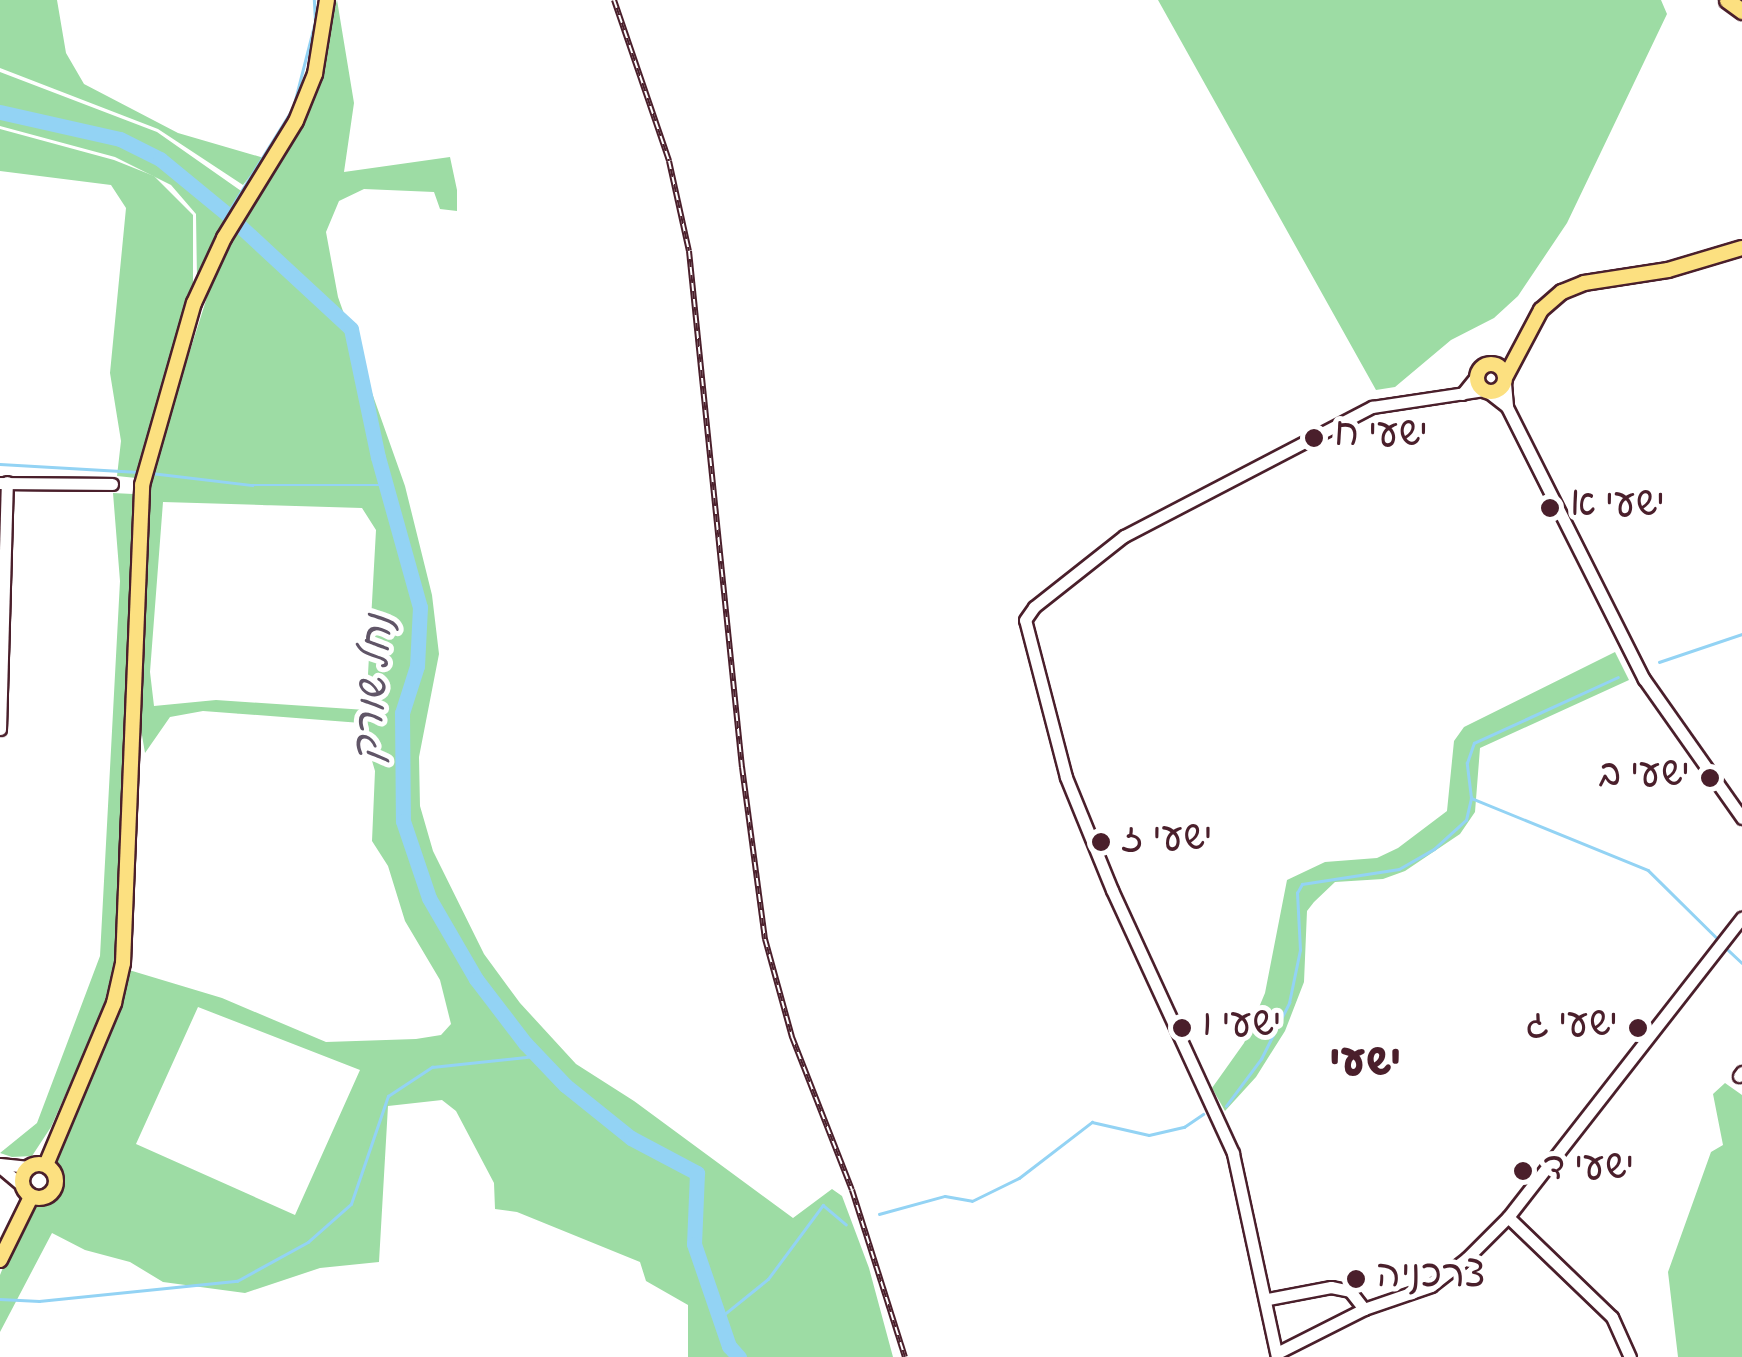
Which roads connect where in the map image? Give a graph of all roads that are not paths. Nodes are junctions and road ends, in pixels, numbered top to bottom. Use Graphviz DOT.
graph roads {
  1 [pos="327,0"];
  2 [pos="1727,0"];
  3 [pos="1742,12"];
  4 [pos="1742,248"];
  5 [pos="1515,351"];
  6 [pos="1493,363"];
  7 [pos="1478,374"];
  8 [pos="1505,380"];
  9 [pos="1486,391"];
  10 [pos="1462,394"];
  11 [pos="1507,407"];
  12 [pos="3,482"];
  13 [pos="112,484"];
  14 [pos="0,729"];
  15 [pos="1742,818"];
  16 [pos="1742,918"];
  17 [pos="0,1165"];
  18 [pos="46,1165"];
  19 [pos="29,1167"];
  20 [pos="27,1192"];
  21 [pos="1508,1217"];
  22 [pos="0,1260"];
  23 [pos="1268,1299"];
  24 [pos="1364,1309"];
  25 [pos="1277,1355"];
  26 [pos="1630,1357"];
  1 -- 18 [label="main road"];
  2 -- 3 [label="highway"];
  4 -- 5 [label="main road"];
  5 -- 6 [label="main road"];
  5 -- 8 [label="main road"];
  6 -- 7 [label="main road"];
  6 -- 8 [label="main road"];
  7 -- 9 [label="main road"];
  7 -- 10 [label="street"];
  8 -- 9 [label="main road"];
  8 -- 11 [label="street"];
  9 -- 10 [label="street"];
  9 -- 11 [label="street"];
  10 -- 23 [label="street"];
  11 -- 15 [label="street"];
  12 -- 13 [label="street"];
  12 -- 14 [label="street"];
  16 -- 21 [label="street"];
  17 -- 19 [label="street"];
  17 -- 20 [label="street"];
  18 -- 19 [label="main road"];
  18 -- 20 [label="main road"];
  19 -- 20 [label="main road"];
  20 -- 22 [label="main road"];
  21 -- 24 [label="street"];
  21 -- 26 [label="street"];
  23 -- 24 [label="street"];
  23 -- 25 [label="street"];
  24 -- 25 [label="street"];
}
